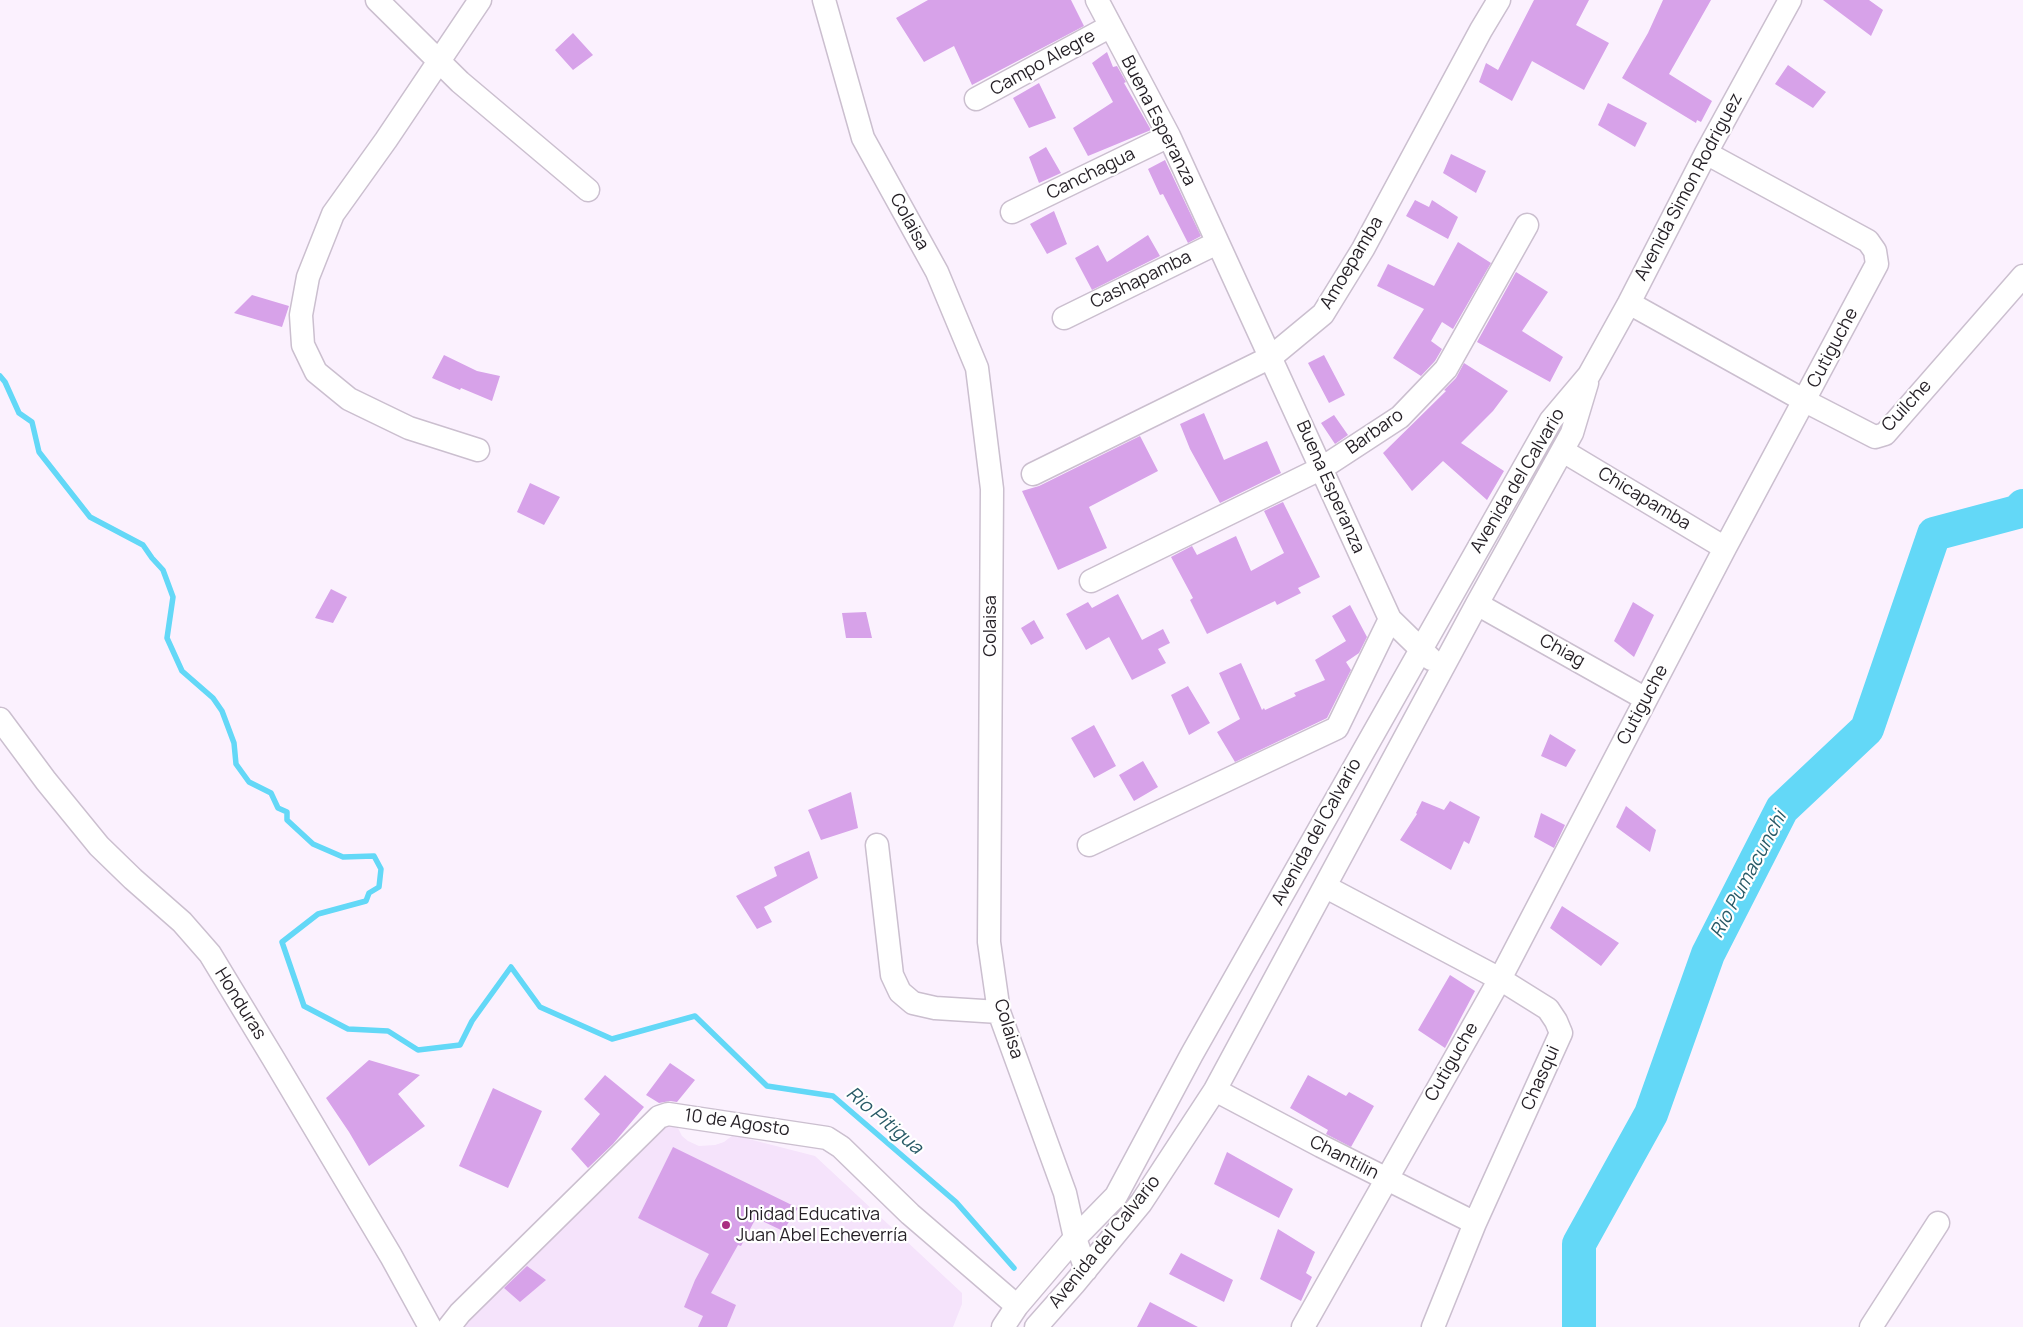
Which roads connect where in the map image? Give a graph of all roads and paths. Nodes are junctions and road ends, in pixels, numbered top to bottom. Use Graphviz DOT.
graph roads {
  1 [pos="377,0"];
  2 [pos="480,0"];
  3 [pos="824,0"];
  4 [pos="1097,0"];
  5 [pos="1499,0"];
  6 [pos="1790,0"];
  7 [pos="1109,27"];
  8 [pos="438,62"];
  9 [pos="976,99"];
  10 [pos="1169,136"];
  11 [pos="1706,153"];
  12 [pos="588,190"];
  13 [pos="1012,212"];
  14 [pos="1527,225"];
  15 [pos="1217,243"];
  16 [pos="2023,276"];
  17 [pos="1629,303"];
  18 [pos="1064,318"];
  19 [pos="1271,357"];
  20 [pos="1589,375"];
  21 [pos="1805,401"];
  22 [pos="478,450"];
  23 [pos="1563,451"];
  24 [pos="1322,468"];
  25 [pos="1033,474"];
  26 [pos="1725,548"];
  27 [pos="1091,581"];
  28 [pos="1477,604"];
  29 [pos="1390,619"];
  30 [pos="1420,650"];
  31 [pos="1443,669"];
  32 [pos="1646,699"];
  33 [pos="0,719"];
  34 [pos="877,845"];
  35 [pos="1089,846"];
  36 [pos="1326,887"];
  37 [pos="1500,979"];
  38 [pos="999,1012"];
  39 [pos="1215,1090"];
  40 [pos="1386,1179"];
  41 [pos="1938,1222"];
  42 [pos="1475,1223"];
  43 [pos="1076,1238"];
  44 [pos="1086,1270"];
  45 [pos="1018,1306"];
  46 [pos="430,1327"];
  47 [pos="450,1327"];
  48 [pos="1003,1327"];
  49 [pos="1036,1327"];
  50 [pos="1303,1327"];
  51 [pos="1433,1327"];
  52 [pos="1871,1327"];
  1 -- 8 [label="street"];
  2 -- 8 [label="street"];
  3 -- 38 [label="street, Colaisa"];
  4 -- 7 [label="street, Buena Esperanza"];
  5 -- 19 [label="street, Amoepamba"];
  6 -- 11 [label="street, Avenida Simon Rodriguez"];
  7 -- 9 [label="street, Campo Alegre"];
  7 -- 10 [label="street, Buena Esperanza"];
  8 -- 12 [label="street"];
  8 -- 22 [label="street"];
  10 -- 13 [label="street, Canchagua"];
  10 -- 15 [label="street, Buena Esperanza"];
  11 -- 17 [label="street, Avenida Simon Rodriguez"];
  11 -- 21 [label="street, Cutiguche"];
  14 -- 24 [label="street, Barbaro"];
  15 -- 18 [label="street, Cashapamba"];
  15 -- 19 [label="street, Buena Esperanza"];
  16 -- 21 [label="street, Cuilche"];
  17 -- 20 [label="street, Avenida Simon Rodriguez"];
  17 -- 21 [label="street, Cuilche"];
  19 -- 24 [label="street, Buena Esperanza"];
  19 -- 25 [label="street, Amoepamba"];
  20 -- 23 [label="street, Avenida del Calvario"];
  20 -- 30 [label="street, Avenida del Calvario"];
  21 -- 26 [label="street, Cutiguche"];
  23 -- 26 [label="street, Chicapamba"];
  23 -- 28 [label="street, Avenida del Calvario"];
  24 -- 27 [label="street, Barbaro"];
  24 -- 29 [label="street, Buena Esperanza"];
  26 -- 32 [label="street, Cutiguche"];
  28 -- 31 [label="street, Avenida del Calvario"];
  28 -- 32 [label="street, Chiag"];
  29 -- 30 [label="street, Buena Esperanza"];
  29 -- 35 [label="street"];
  30 -- 31 [label="street, Buena Esperanza"];
  30 -- 43 [label="street, Avenida del Calvario"];
  31 -- 36 [label="street, Avenida del Calvario"];
  32 -- 37 [label="street, Cutiguche"];
  33 -- 46 [label="street, Honduras"];
  34 -- 38 [label="street"];
  36 -- 37 [label="street, Chasqui"];
  36 -- 39 [label="street, Avenida del Calvario"];
  37 -- 40 [label="street, Cutiguche"];
  37 -- 42 [label="street, Chasqui"];
  38 -- 43 [label="street, Colaisa"];
  39 -- 40 [label="street, Chantilin"];
  39 -- 44 [label="street, Avenida del Calvario"];
  40 -- 42 [label="street, Chantilin"];
  40 -- 50 [label="street, Cutiguche"];
  41 -- 52 [label="street"];
  42 -- 51 [label="street, Chasqui"];
  43 -- 44 [label="street, Colaisa"];
  43 -- 45 [label="street, Avenida del Calvario"];
  44 -- 49 [label="street, Avenida del Calvario"];
  45 -- 47 [label="street, 10 de Agosto"];
  45 -- 48 [label="street, Avenida del Calvario"];
}
